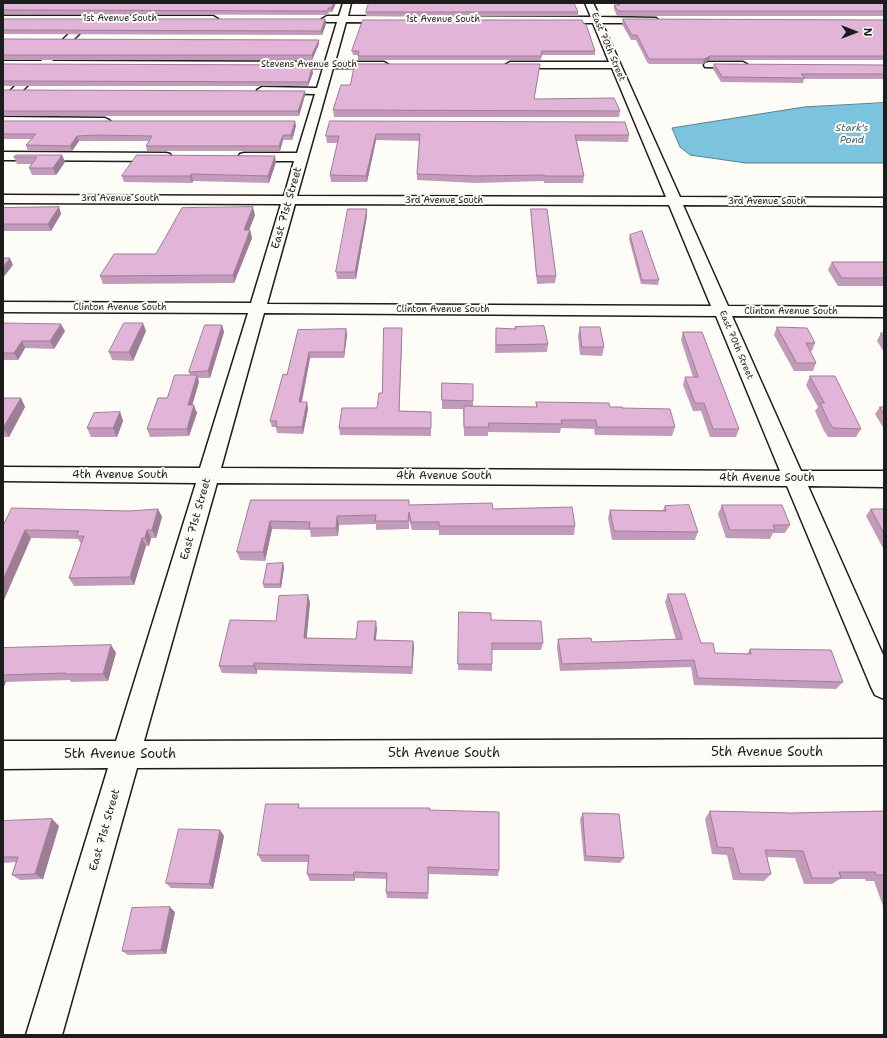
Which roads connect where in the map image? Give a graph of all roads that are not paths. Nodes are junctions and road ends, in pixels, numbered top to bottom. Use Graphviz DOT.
graph roads {
  1 [pos="105,3"];
  2 [pos="589,3"];
  3 [pos="344,11"];
  4 [pos="3,19"];
  5 [pos="89,19"];
  6 [pos="223,19"];
  7 [pos="318,19"];
  8 [pos="596,20"];
  9 [pos="660,20"];
  10 [pos="53,40"];
  11 [pos="68,40"];
  12 [pos="84,40"];
  13 [pos="3,64"];
  14 [pos="43,64"];
  15 [pos="329,64"];
  16 [pos="392,65"];
  17 [pos="504,65"];
  18 [pos="615,65"];
  19 [pos="709,65"];
  20 [pos="756,65"];
  21 [pos="3,90"];
  22 [pos="17,90"];
  23 [pos="33,90"];
  24 [pos="249,90"];
  25 [pos="321,91"];
  26 [pos="3,104"];
  27 [pos="3,121"];
  28 [pos="114,122"];
  29 [pos="3,156"];
  30 [pos="176,157"];
  31 [pos="231,157"];
  32 [pos="302,157"];
  33 [pos="3,199"];
  34 [pos="290,200"];
  35 [pos="674,202"];
  36 [pos="884,202"];
  37 [pos="3,307"];
  38 [pos="258,309"];
  39 [pos="722,312"];
  40 [pos="884,312"];
  41 [pos="3,474"];
  42 [pos="209,475"];
  43 [pos="794,478"];
  44 [pos="884,479"];
  45 [pos="884,687"];
  46 [pos="884,752"];
  47 [pos="3,755"];
  48 [pos="127,755"];
  49 [pos="44,1035"];
  1 -- 5 [label="street"];
  2 -- 8 [label="street, East 70th Street"];
  3 -- 7 [label="street, 1st Avenue South"];
  3 -- 8 [label="street, 1st Avenue South"];
  3 -- 15 [label="street, East 71st Street"];
  4 -- 5 [label="street, 1st Avenue South"];
  5 -- 6 [label="street, 1st Avenue South"];
  5 -- 11 [label="street"];
  8 -- 9 [label="street, 1st Avenue South"];
  8 -- 18 [label="street, East 70th Street"];
  10 -- 11 [label="street"];
  11 -- 12 [label="street"];
  11 -- 14 [label="street"];
  13 -- 14 [label="street, Stevens Avenue South"];
  14 -- 15 [label="street, Stevens Avenue South"];
  14 -- 22 [label="street"];
  15 -- 16 [label="street, Stevens Avenue South"];
  15 -- 25 [label="street, East 71st Street"];
  17 -- 18 [label="street"];
  18 -- 35 [label="street, East 70th Street"];
  19 -- 20 [label="street"];
  21 -- 22 [label="street"];
  22 -- 23 [label="street"];
  22 -- 26 [label="street"];
  24 -- 25 [label="street"];
  25 -- 32 [label="street, East 71st Street"];
  27 -- 28 [label="street"];
  29 -- 30 [label="street"];
  31 -- 32 [label="street"];
  32 -- 34 [label="street, East 71st Street"];
  33 -- 34 [label="street, 3rd Avenue South"];
  34 -- 35 [label="street, 3rd Avenue South"];
  34 -- 38 [label="street, East 71st Street"];
  35 -- 36 [label="street, 3rd Avenue South"];
  35 -- 39 [label="street, East 70th Street"];
  37 -- 38 [label="street, Clinton Avenue South"];
  38 -- 39 [label="street, Clinton Avenue South"];
  38 -- 42 [label="street, East 71st Street"];
  39 -- 40 [label="street, Clinton Avenue South"];
  39 -- 43 [label="street, East 70th Street"];
  41 -- 42 [label="street, 4th Avenue South"];
  42 -- 43 [label="street, 4th Avenue South"];
  42 -- 48 [label="street, East 71st Street"];
  43 -- 44 [label="street, 4th Avenue South"];
  43 -- 45 [label="street, East 70th Street"];
  46 -- 48 [label="street, 5th Avenue South"];
  47 -- 48 [label="street, 5th Avenue South"];
  48 -- 49 [label="street, East 71st Street"];
}
